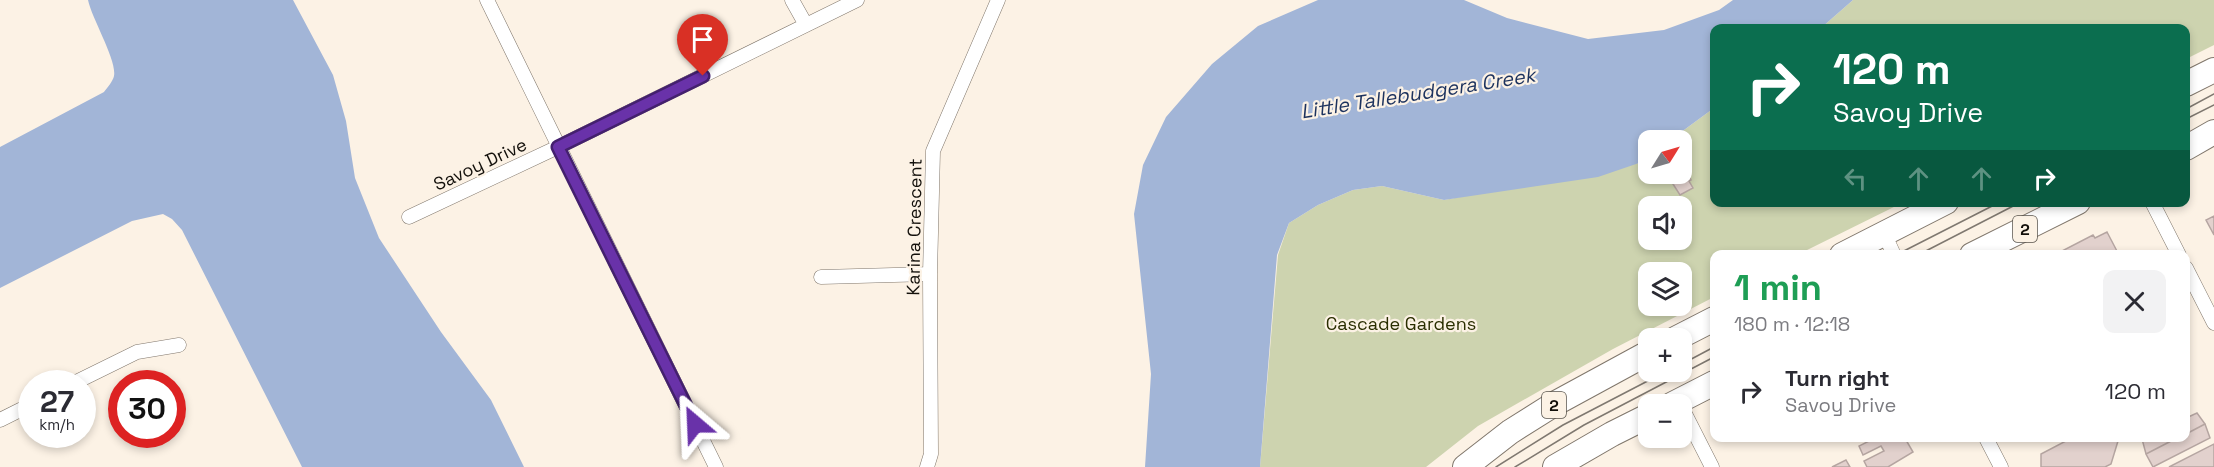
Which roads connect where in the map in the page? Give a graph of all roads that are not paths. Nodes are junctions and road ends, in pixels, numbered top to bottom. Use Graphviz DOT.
graph roads {
  1 [pos="487,0"];
  2 [pos="792,0"];
  3 [pos="857,0"];
  4 [pos="998,0"];
  5 [pos="806,26"];
  6 [pos="2214,70"];
  7 [pos="2190,82"];
  8 [pos="2214,132"];
  9 [pos="2190,146"];
  10 [pos="558,147"];
  11 [pos="1939,207"];
  12 [pos="2068,207"];
  13 [pos="2155,207"];
  14 [pos="409,217"];
  15 [pos="1889,244"];
  16 [pos="1863,250"];
  17 [pos="1982,250"];
  18 [pos="2176,250"];
  19 [pos="930,274"];
  20 [pos="2190,276"];
  21 [pos="821,277"];
  22 [pos="1710,321"];
  23 [pos="2214,323"];
  24 [pos="1692,330"];
  25 [pos="179,345"];
  26 [pos="1638,358"];
  27 [pos="96,372"];
  28 [pos="1710,385"];
  29 [pos="1692,396"];
  30 [pos="18,411"];
  31 [pos="0,420"];
  32 [pos="1638,421"];
  33 [pos="1692,431"];
  34 [pos="1988,442"];
  35 [pos="716,467"];
  36 [pos="927,467"];
  37 [pos="1465,467"];
  38 [pos="1555,467"];
  39 [pos="1712,467"];
  40 [pos="2001,467"];
  1 -- 10 [label="street"];
  2 -- 5 [label="street"];
  3 -- 5 [label="street, Savoy Drive"];
  4 -- 19 [label="street, Karina Crescent"];
  5 -- 10 [label="street, Savoy Drive"];
  6 -- 7 [label="highway"];
  8 -- 9 [label="highway"];
  10 -- 14 [label="street, Savoy Drive"];
  10 -- 35 [label="street"];
  11 -- 15 [label="highway"];
  12 -- 17 [label="highway, 2"];
  13 -- 18 [label="street"];
  15 -- 16 [label="highway"];
  19 -- 21 [label="street"];
  19 -- 36 [label="street, Karina Crescent"];
  20 -- 23 [label="street"];
  22 -- 24 [label="highway"];
  25 -- 27 [label="street"];
  26 -- 37 [label="highway, 2"];
  28 -- 29 [label="highway"];
  30 -- 31 [label="street"];
  32 -- 38 [label="highway"];
  33 -- 39 [label="street"];
  34 -- 40 [label="street"];
}
